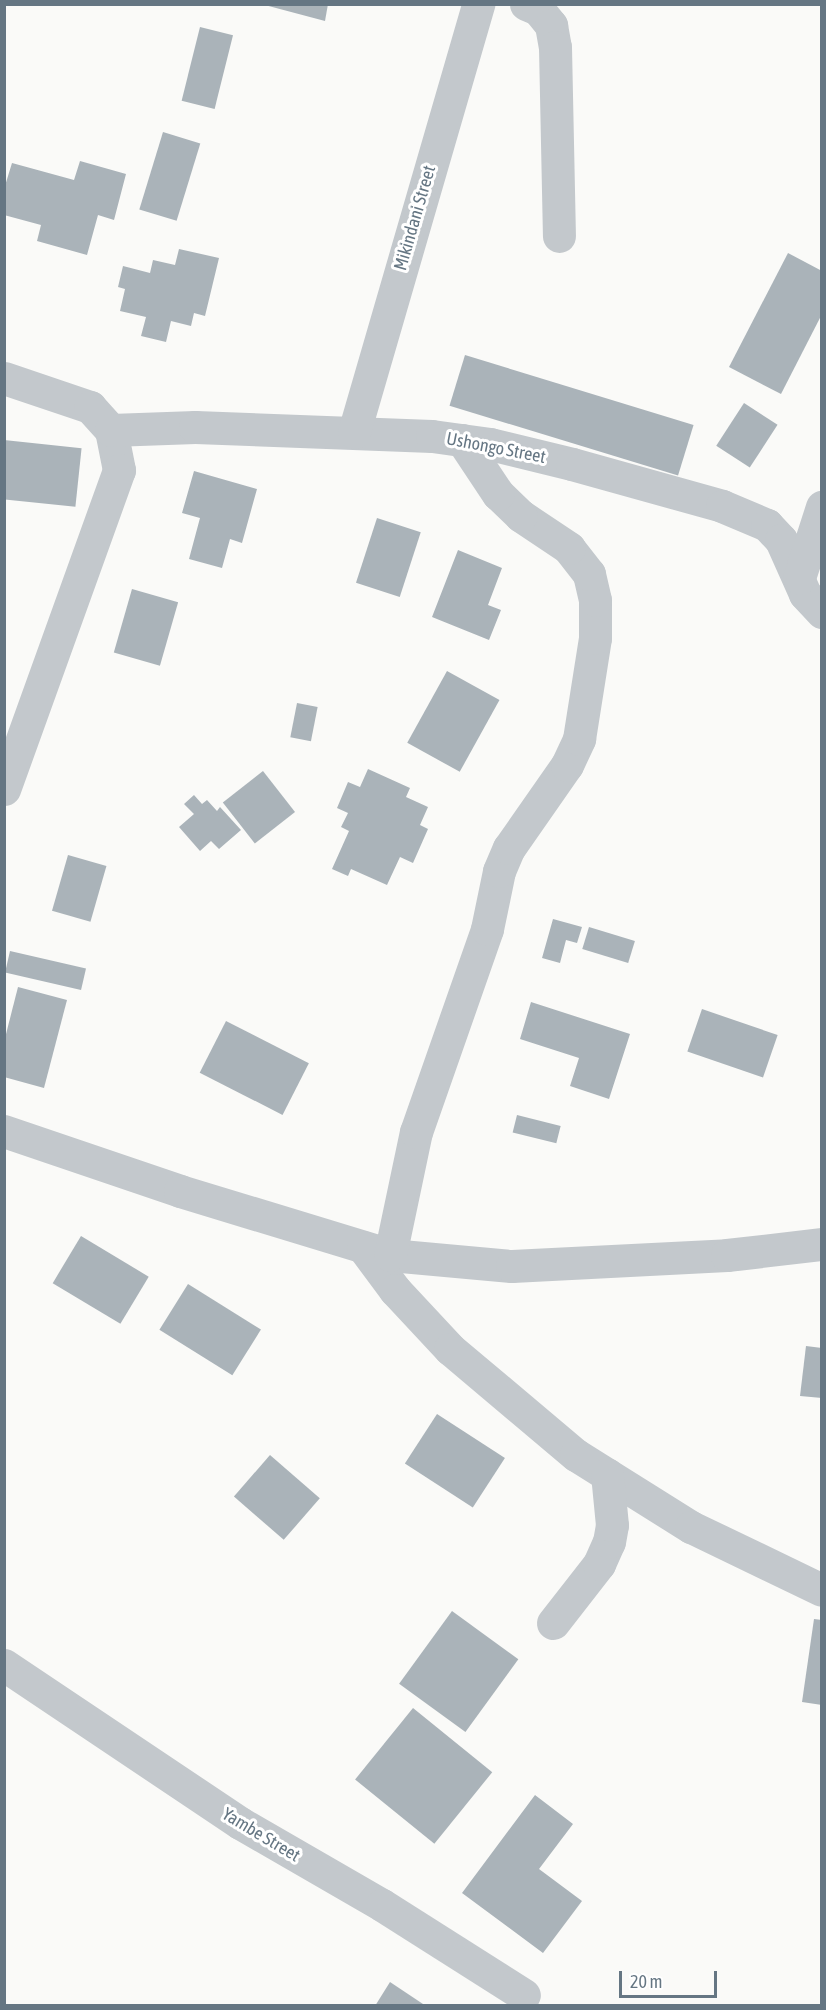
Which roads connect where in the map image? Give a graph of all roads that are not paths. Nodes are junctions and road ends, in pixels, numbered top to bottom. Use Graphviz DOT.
graph roads {
  1 [pos="478,4"];
  2 [pos="526,4"];
  3 [pos="559,236"];
  4 [pos="4,378"];
  5 [pos="111,430"];
  6 [pos="354,432"];
  7 [pos="462,440"];
  8 [pos="822,507"];
  9 [pos="799,578"];
  10 [pos="822,612"];
  11 [pos="4,789"];
  12 [pos="4,1131"];
  13 [pos="820,1239"];
  14 [pos="376,1251"];
  15 [pos="607,1474"];
  16 [pos="822,1590"];
  17 [pos="553,1623"];
  18 [pos="4,1665"];
  19 [pos="524,1995"];
  1 -- 6 [label="street, Mikindani Street"];
  2 -- 3 [label="street"];
  4 -- 5 [label="street"];
  5 -- 6 [label="street, Ushongo Street"];
  5 -- 11 [label="street"];
  6 -- 7 [label="street, Ushongo Street"];
  7 -- 9 [label="street, Ushongo Street"];
  7 -- 14 [label="street"];
  8 -- 9 [label="street"];
  9 -- 10 [label="street, Ushongo Street"];
  12 -- 14 [label="street"];
  13 -- 14 [label="street"];
  14 -- 15 [label="street"];
  15 -- 16 [label="street"];
  15 -- 17 [label="street"];
  18 -- 19 [label="street, Yambe Street"];
}
